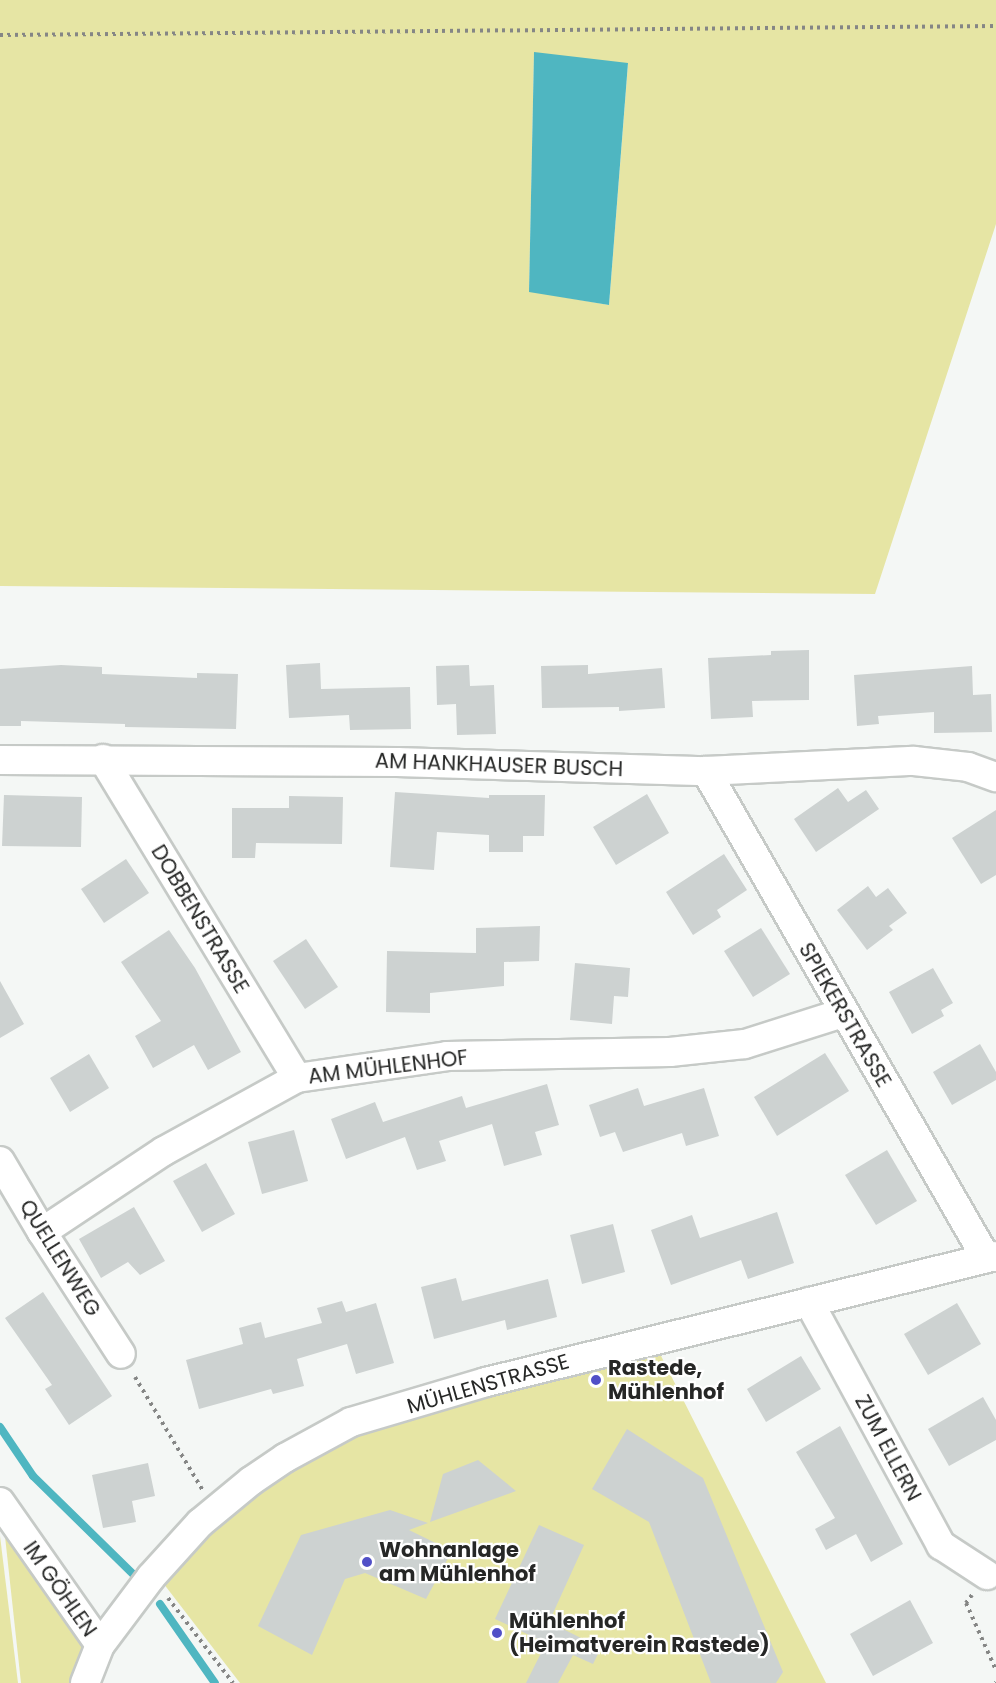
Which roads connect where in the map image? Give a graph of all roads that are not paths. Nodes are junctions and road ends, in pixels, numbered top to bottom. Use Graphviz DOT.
graph roads {
  1 [pos="103,759"];
  2 [pos="0,760"];
  3 [pos="706,771"];
  4 [pos="996,777"];
  5 [pos="843,1013"];
  6 [pos="297,1078"];
  7 [pos="0,1161"];
  8 [pos="42,1232"];
  9 [pos="991,1257"];
  10 [pos="809,1302"];
  11 [pos="121,1353"];
  12 [pos="0,1503"];
  13 [pos="987,1575"];
  14 [pos="100,1645"];
  15 [pos="85,1683"];
  1 -- 2 [label="street, AM HANKHAUSER BUSCH"];
  1 -- 3 [label="street, AM HANKHAUSER BUSCH"];
  1 -- 6 [label="street, DOBBENSTRASSE"];
  3 -- 4 [label="street, AM HANKHAUSER BUSCH"];
  3 -- 5 [label="street, SPIEKERSTRASSE"];
  5 -- 6 [label="street, AM MÜHLENHOF"];
  5 -- 9 [label="street, SPIEKERSTRASSE"];
  6 -- 8 [label="street, AM MÜHLENHOF"];
  7 -- 8 [label="street, QUELLENWEG"];
  8 -- 11 [label="street, QUELLENWEG"];
  9 -- 10 [label="street, MÜHLENSTRASSE"];
  10 -- 13 [label="street, ZUM ELLERN"];
  10 -- 14 [label="street, MÜHLENSTRASSE"];
  12 -- 14 [label="street, IM GÖHLEN"];
  14 -- 15 [label="street, MÜHLENSTRASSE"];
}
